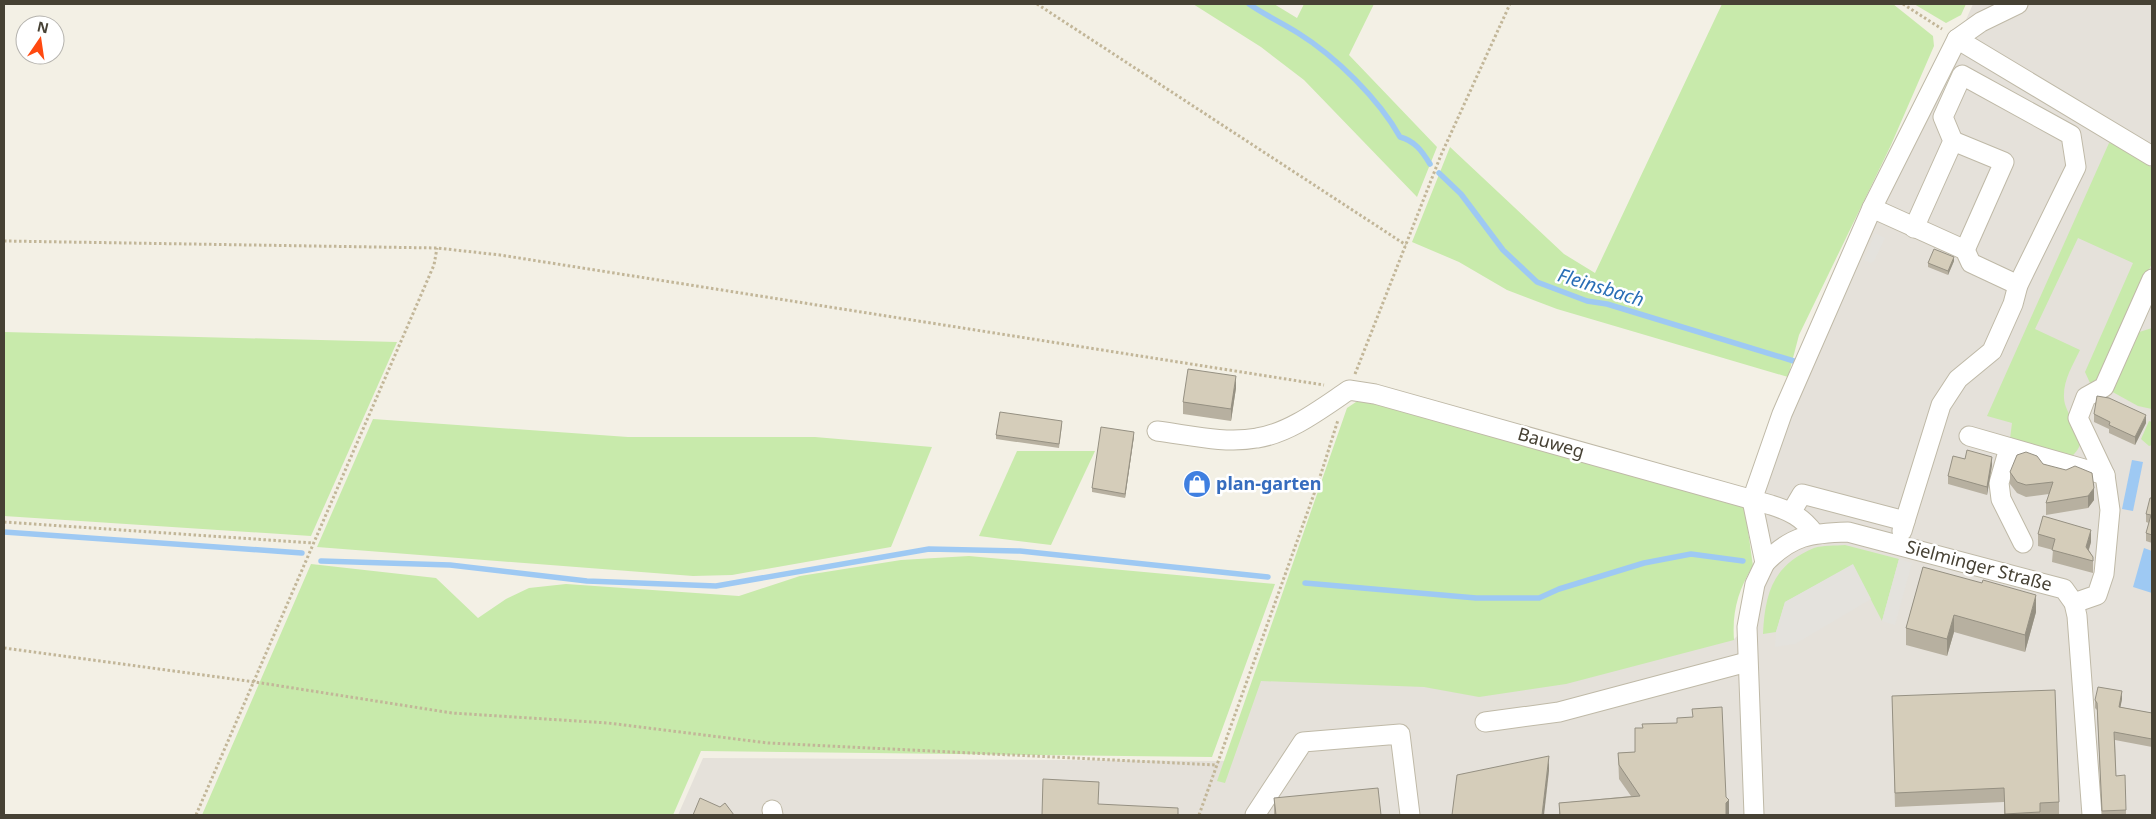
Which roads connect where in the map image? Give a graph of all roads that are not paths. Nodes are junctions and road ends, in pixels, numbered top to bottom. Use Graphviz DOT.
graph roads {
  1 [pos="2018,4"];
  2 [pos="1957,39"];
  3 [pos="1953,141"];
  4 [pos="2152,156"];
  5 [pos="1872,208"];
  6 [pos="1914,228"];
  7 [pos="1965,250"];
  8 [pos="2152,279"];
  9 [pos="2018,285"];
  10 [pos="1157,431"];
  11 [pos="1969,436"];
  12 [pos="2009,448"];
  13 [pos="2105,475"];
  14 [pos="1752,500"];
  15 [pos="1792,511"];
  16 [pos="1905,521"];
  17 [pos="1814,533"];
  18 [pos="2023,543"];
  19 [pos="1898,544"];
  20 [pos="1765,563"];
  21 [pos="2074,604"];
  22 [pos="1747,662"];
  23 [pos="1484,722"];
  24 [pos="1255,815"];
  25 [pos="1410,815"];
  26 [pos="1754,815"];
  27 [pos="2092,815"];
  1 -- 2 [label="street"];
  2 -- 4 [label="street"];
  2 -- 5 [label="street"];
  3 -- 6 [label="street"];
  3 -- 7 [label="street"];
  3 -- 9 [label="street"];
  5 -- 6 [label="street"];
  5 -- 14 [label="street"];
  6 -- 7 [label="street"];
  7 -- 9 [label="street"];
  8 -- 13 [label="street"];
  9 -- 16 [label="street"];
  10 -- 14 [label="street, Bauweg"];
  11 -- 12 [label="street"];
  12 -- 13 [label="street"];
  12 -- 18 [label="street"];
  13 -- 21 [label="street"];
  14 -- 15 [label="street, Bauweg"];
  14 -- 20 [label="street"];
  15 -- 16 [label="street"];
  15 -- 17 [label="street"];
  16 -- 19 [label="street"];
  17 -- 19 [label="street, Sielminger Straße"];
  17 -- 20 [label="street, Sielminger Straße"];
  19 -- 21 [label="street, Sielminger Straße"];
  20 -- 22 [label="street, Sielminger Straße"];
  21 -- 27 [label="street"];
  22 -- 23 [label="street"];
  22 -- 26 [label="street, Sielminger Straße"];
  24 -- 25 [label="street"];
}
